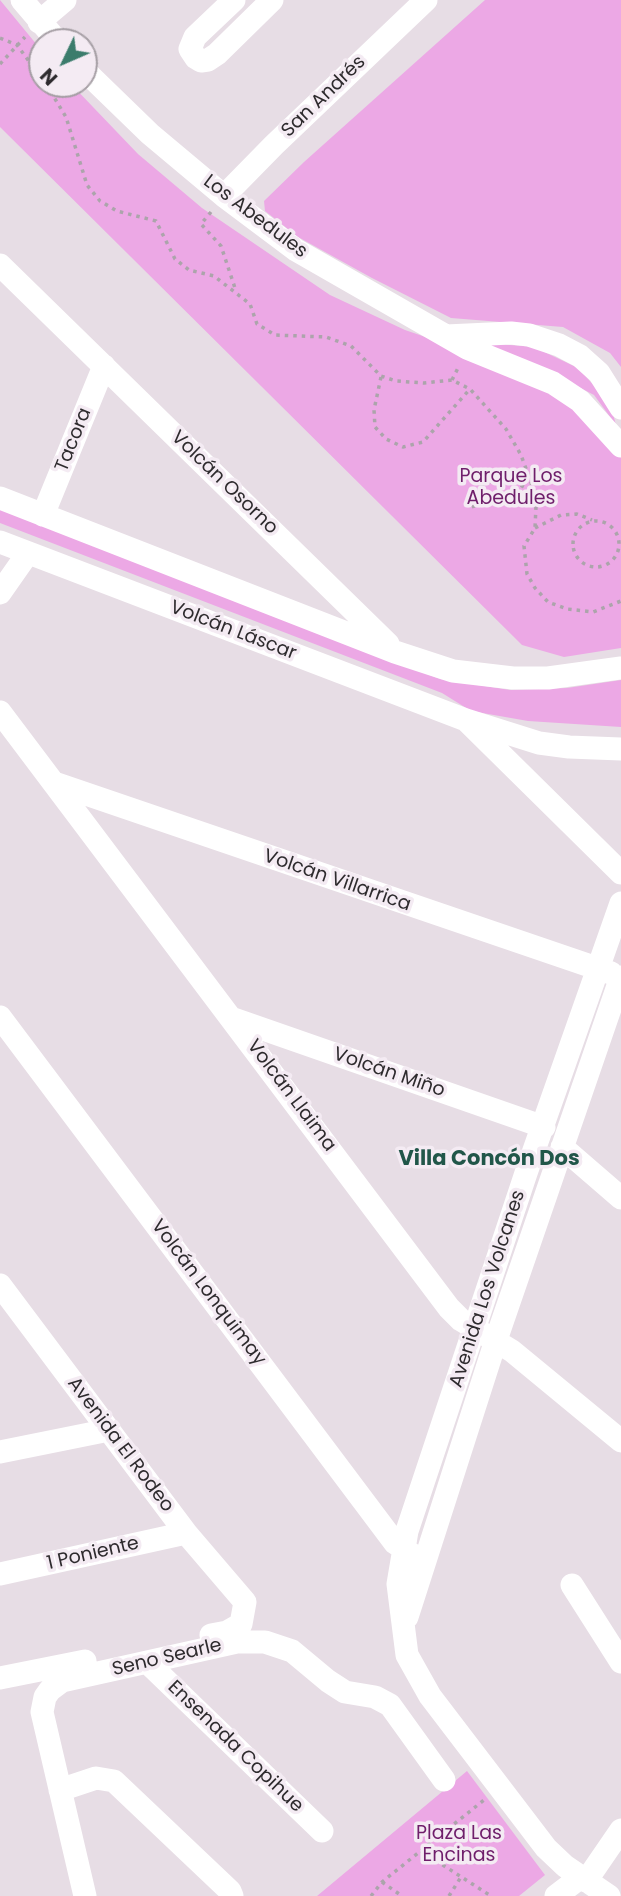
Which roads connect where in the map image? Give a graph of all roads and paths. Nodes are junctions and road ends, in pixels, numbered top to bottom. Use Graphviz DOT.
graph roads {
  1 [pos="22,0"];
  2 [pos="65,0"];
  3 [pos="234,0"];
  4 [pos="272,0"];
  5 [pos="426,0"];
  6 [pos="40,22"];
  7 [pos="45,28"];
  8 [pos="0,38"];
  9 [pos="17,45"];
  10 [pos="28,60"];
  11 [pos="0,64"];
  12 [pos="98,84"];
  13 [pos="54,98"];
  14 [pos="224,196"];
  15 [pos="0,265"];
  16 [pos="237,293"];
  17 [pos="446,337"];
  18 [pos="104,366"];
  19 [pos="381,376"];
  20 [pos="470,389"];
  21 [pos="621,408"];
  22 [pos="621,446"];
  23 [pos="533,492"];
  24 [pos="0,498"];
  25 [pos="474,508"];
  26 [pos="43,515"];
  27 [pos="594,520"];
  28 [pos="534,528"];
  29 [pos="0,542"];
  30 [pos="28,553"];
  31 [pos="0,593"];
  32 [pos="621,601"];
  33 [pos="396,652"];
  34 [pos="621,668"];
  35 [pos="0,712"];
  36 [pos="466,720"];
  37 [pos="621,750"];
  38 [pos="54,783"];
  39 [pos="621,873"];
  40 [pos="621,903"];
  41 [pos="598,970"];
  42 [pos="621,977"];
  43 [pos="0,1017"];
  44 [pos="234,1019"];
  45 [pos="544,1127"];
  46 [pos="562,1147"];
  47 [pos="621,1198"];
  48 [pos="1,1292"];
  49 [pos="475,1327"];
  50 [pos="496,1340"];
  51 [pos="109,1430"];
  52 [pos="621,1441"];
  53 [pos="0,1452"];
  54 [pos="186,1533"];
  55 [pos="413,1555"];
  56 [pos="0,1574"];
  57 [pos="572,1585"];
  58 [pos="621,1662"];
  59 [pos="149,1663"];
  60 [pos="0,1678"];
  61 [pos="444,1780"];
  62 [pos="499,1787"];
  63 [pos="60,1790"];
  64 [pos="621,1830"];
  65 [pos="321,1831"];
  66 [pos="421,1851"];
  67 [pos="461,1877"];
  68 [pos="583,1879"];
  69 [pos="382,1882"];
  70 [pos="85,1896"];
  71 [pos="232,1896"];
  72 [pos="371,1896"];
  73 [pos="402,1896"];
  74 [pos="449,1896"];
  75 [pos="491,1896"];
  76 [pos="556,1896"];
  77 [pos="609,1896"];
  1 -- 6 [label="street"];
  2 -- 6 [label="street"];
  3 -- 4 [label="street"];
  5 -- 14 [label="street, San Andrés"];
  6 -- 7 [label="street"];
  6 -- 9 [label="path"];
  8 -- 9 [label="path"];
  9 -- 10 [label="path"];
  9 -- 11 [label="path"];
  12 -- 14 [label="street, Los Abedules"];
  13 -- 16 [label="path"];
  14 -- 16 [label="path"];
  14 -- 17 [label="street, Los Abedules"];
  15 -- 18 [label="street, Volcán Osorno"];
  16 -- 19 [label="path"];
  17 -- 21 [label="street"];
  17 -- 22 [label="street, Los Abedules"];
  18 -- 26 [label="street, Tacora"];
  18 -- 33 [label="street, Volcán Osorno"];
  19 -- 20 [label="path"];
  19 -- 20 [label="path"];
  20 -- 23 [label="path"];
  23 -- 25 [label="path"];
  23 -- 28 [label="path"];
  24 -- 26 [label="street, Volcán Láscar"];
  26 -- 33 [label="street, Volcán Láscar"];
  27 -- 27 [label="path"];
  27 -- 28 [label="path"];
  28 -- 32 [label="path"];
  29 -- 30 [label="street, Volcán Láscar"];
  30 -- 31 [label="street"];
  30 -- 36 [label="street, Volcán Láscar"];
  33 -- 34 [label="street, Volcán Láscar"];
  35 -- 38 [label="street, Volcán Llaima"];
  36 -- 37 [label="street, Volcán Láscar"];
  36 -- 39 [label="street"];
  38 -- 41 [label="street, Volcán Villarrica"];
  38 -- 44 [label="street, Volcán Llaima"];
  40 -- 41 [label="street, Avenida Los Volcanes"];
  41 -- 42 [label="street, Volcán Villarrica"];
  41 -- 45 [label="street, Avenida Los Volcanes"];
  42 -- 46 [label="street, Avenida Los Volcanes"];
  43 -- 55 [label="street, Volcán Lonquimay"];
  44 -- 45 [label="street, Volcán Miño"];
  44 -- 49 [label="street, Volcán Llaima"];
  45 -- 49 [label="street, Avenida Los Volcanes"];
  46 -- 47 [label="street"];
  46 -- 50 [label="street, Avenida Los Volcanes"];
  48 -- 51 [label="street, Avenida El Rodeo"];
  49 -- 50 [label="street, Volcán Llaima"];
  49 -- 55 [label="street, Avenida Los Volcanes"];
  50 -- 52 [label="street, Volcán Llaima"];
  50 -- 55 [label="street, Avenida Los Volcanes"];
  51 -- 53 [label="street"];
  51 -- 54 [label="street, Avenida El Rodeo"];
  54 -- 56 [label="street, 1 Poniente"];
  54 -- 60 [label="street, Avenida El Rodeo"];
  55 -- 62 [label="street, Avenida Los Volcanes"];
  57 -- 58 [label="street"];
  59 -- 61 [label="street, Seno Searle"];
  59 -- 63 [label="street, Seno Searle"];
  59 -- 65 [label="street, Ensenada Copihue"];
  62 -- 66 [label="path"];
  62 -- 68 [label="street, Avenida Los Volcanes"];
  63 -- 70 [label="street, Seno Searle"];
  63 -- 71 [label="street"];
  64 -- 68 [label="street"];
  66 -- 67 [label="path"];
  66 -- 69 [label="path"];
  67 -- 74 [label="path"];
  67 -- 75 [label="path"];
  68 -- 76 [label="street"];
  68 -- 77 [label="street, Avenida Los Volcanes"];
  69 -- 72 [label="path"];
  69 -- 73 [label="path"];
}
